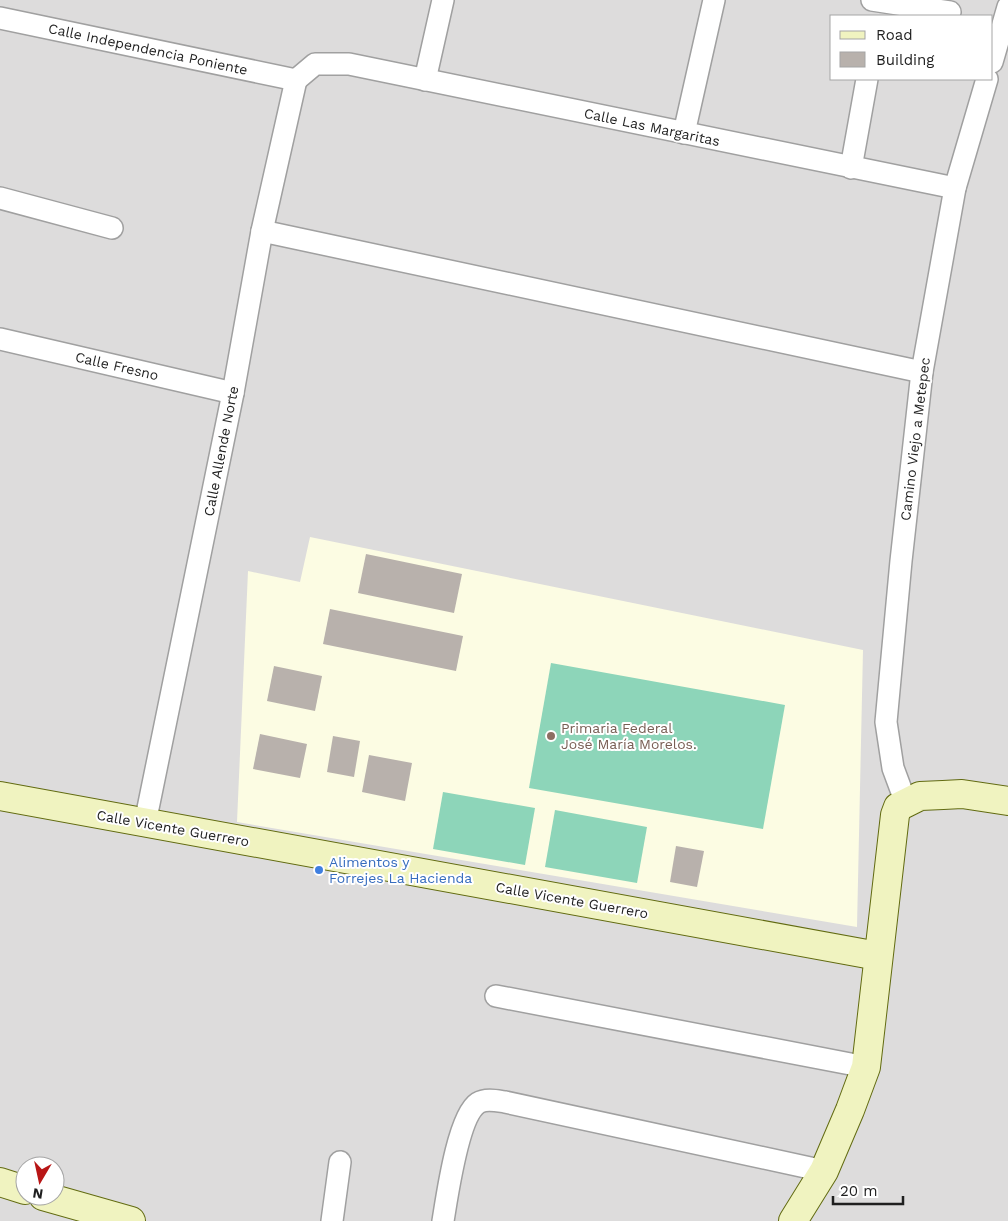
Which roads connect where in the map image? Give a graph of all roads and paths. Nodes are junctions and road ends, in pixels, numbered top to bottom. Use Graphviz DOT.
graph roads {
  1 [pos="443,0"];
  2 [pos="714,0"];
  3 [pos="879,4"];
  4 [pos="1008,6"];
  5 [pos="950,12"];
  6 [pos="0,18"];
  7 [pos="993,58"];
  8 [pos="296,80"];
  9 [pos="425,80"];
  10 [pos="867,80"];
  11 [pos="987,80"];
  12 [pos="684,133"];
  13 [pos="851,168"];
  14 [pos="955,188"];
  15 [pos="0,198"];
  16 [pos="112,228"];
  17 [pos="262,231"];
  18 [pos="0,339"];
  19 [pos="922,372"];
  20 [pos="233,393"];
  21 [pos="0,796"];
  22 [pos="1008,801"];
  23 [pos="906,803"];
  24 [pos="145,823"];
  25 [pos="878,956"];
  26 [pos="496,996"];
  27 [pos="866,1067"];
  28 [pos="340,1162"];
  29 [pos="824,1171"];
  30 [pos="0,1182"];
  31 [pos="15,1187"];
  32 [pos="65,1202"];
  33 [pos="131,1221"];
  34 [pos="332,1221"];
  35 [pos="443,1221"];
  36 [pos="793,1221"];
  1 -- 9 [label="street"];
  2 -- 12 [label="street"];
  3 -- 5 [label="street"];
  4 -- 7 [label="street"];
  6 -- 8 [label="street, Calle Independencia Poniente"];
  8 -- 9 [label="street, Calle Las Margaritas"];
  8 -- 17 [label="street, Calle Allende Norte"];
  9 -- 12 [label="street, Calle Las Margaritas"];
  10 -- 13 [label="street"];
  11 -- 14 [label="street, Camino Viejo a Metepec"];
  12 -- 13 [label="street, Calle Las Margaritas"];
  13 -- 14 [label="street, Calle Las Margaritas"];
  14 -- 19 [label="street, Camino Viejo a Metepec"];
  15 -- 16 [label="street"];
  17 -- 19 [label="street"];
  17 -- 20 [label="street, Calle Allende Norte"];
  18 -- 20 [label="street, Calle Fresno"];
  19 -- 23 [label="street, Camino Viejo a Metepec"];
  20 -- 24 [label="street, Calle Allende Norte"];
  21 -- 24 [label="street, Calle Vicente Guerrero"];
  22 -- 23 [label="street"];
  23 -- 25 [label="street"];
  24 -- 25 [label="street, Calle Vicente Guerrero"];
  25 -- 27 [label="street"];
  26 -- 27 [label="street"];
  27 -- 29 [label="street"];
  28 -- 34 [label="street"];
  29 -- 35 [label="street"];
  29 -- 36 [label="street"];
  30 -- 31 [label="street"];
  32 -- 33 [label="street"];
}
